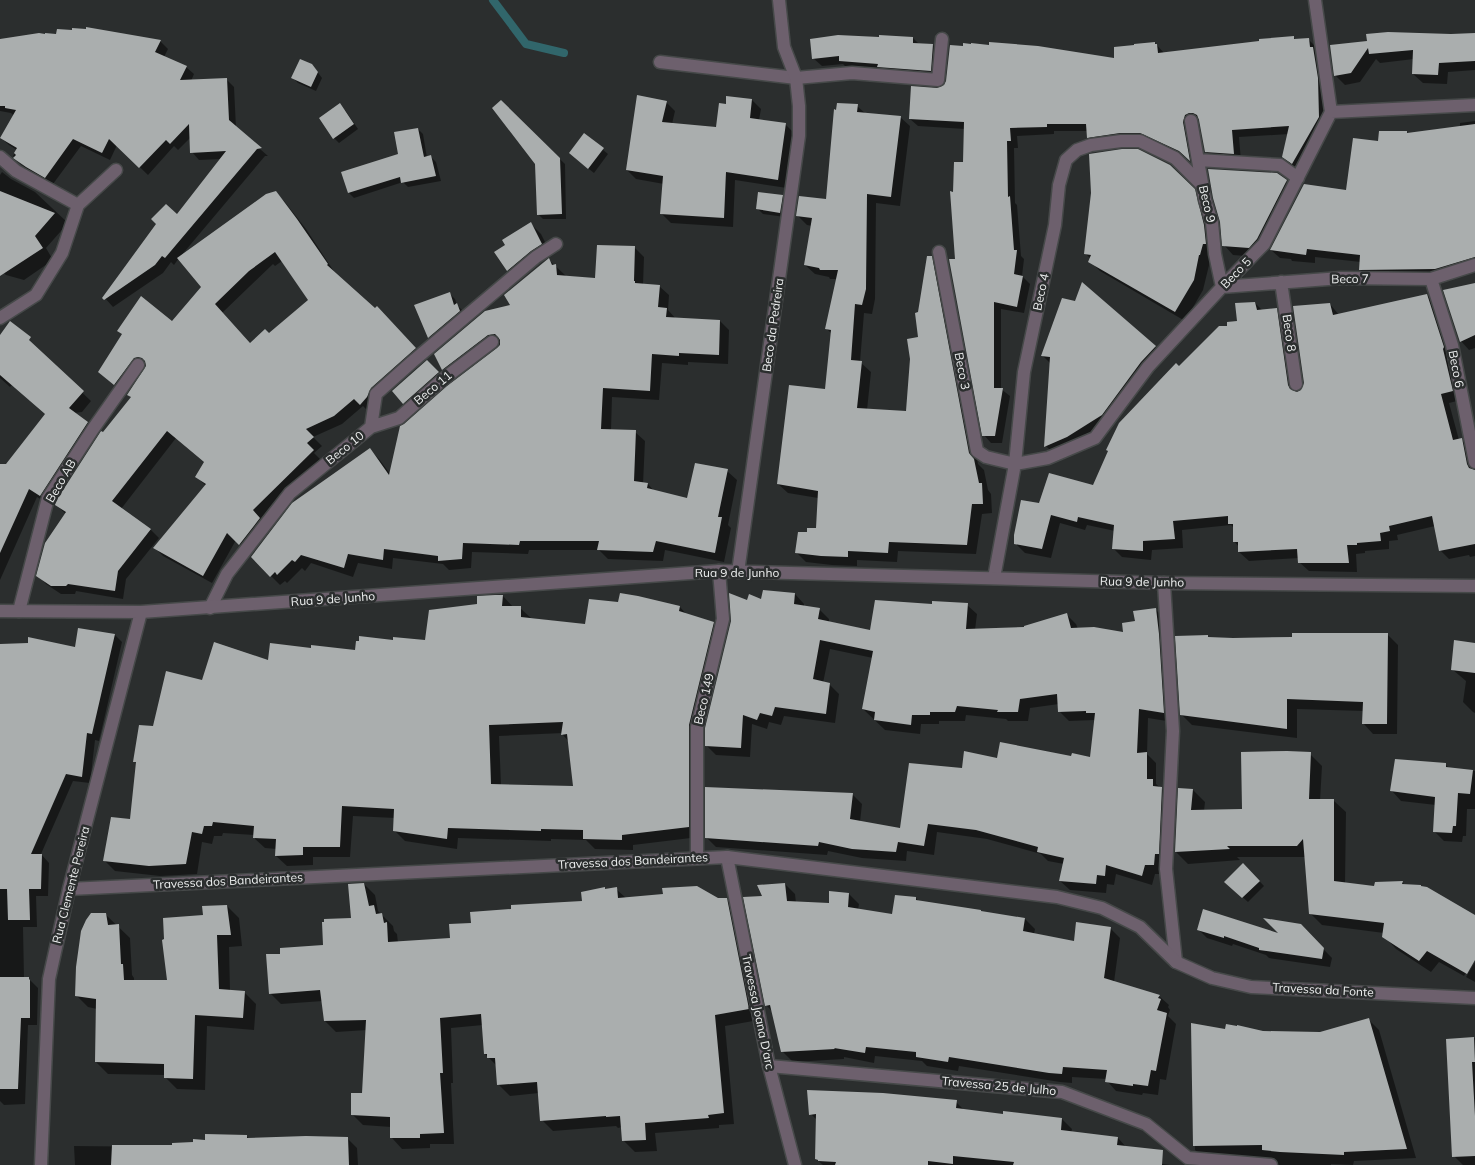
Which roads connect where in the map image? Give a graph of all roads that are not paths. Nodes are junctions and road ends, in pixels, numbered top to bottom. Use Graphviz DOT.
graph roads {
  1 [pos="779,0"];
  2 [pos="1315,0"];
  3 [pos="942,39"];
  4 [pos="660,62"];
  5 [pos="796,78"];
  6 [pos="1475,105"];
  7 [pos="1331,112"];
  8 [pos="1191,121"];
  9 [pos="0,157"];
  10 [pos="1198,160"];
  11 [pos="116,170"];
  12 [pos="1298,178"];
  13 [pos="1202,184"];
  14 [pos="78,205"];
  15 [pos="556,244"];
  16 [pos="939,252"];
  17 [pos="1475,265"];
  18 [pos="1431,279"];
  19 [pos="1281,282"];
  20 [pos="1222,287"];
  21 [pos="0,318"];
  22 [pos="492,342"];
  23 [pos="138,366"];
  24 [pos="1296,384"];
  25 [pos="371,427"];
  26 [pos="1475,462"];
  27 [pos="1015,464"];
  28 [pos="719,571"];
  29 [pos="738,572"];
  30 [pos="994,578"];
  31 [pos="1164,583"];
  32 [pos="1475,586"];
  33 [pos="210,608"];
  34 [pos="0,611"];
  35 [pos="19,611"];
  36 [pos="141,612"];
  37 [pos="727,857"];
  38 [pos="697,858"];
  39 [pos="68,889"];
  40 [pos="1176,962"];
  41 [pos="1475,998"];
  42 [pos="769,1066"];
  43 [pos="41,1165"];
  44 [pos="795,1165"];
  45 [pos="1271,1165"];
  1 -- 5 [label="street, Beco da Pedreira"];
  2 -- 7 [label="street"];
  3 -- 5 [label="street"];
  4 -- 5 [label="street"];
  5 -- 29 [label="street, Beco da Pedreira"];
  6 -- 7 [label="street"];
  7 -- 12 [label="street, Beco 5"];
  8 -- 10 [label="street, Beco 9"];
  9 -- 14 [label="street"];
  10 -- 12 [label="street"];
  10 -- 13 [label="street, Beco 9"];
  11 -- 14 [label="street"];
  12 -- 20 [label="street, Beco 5"];
  13 -- 20 [label="street, Beco 9"];
  13 -- 27 [label="street, Beco 4"];
  14 -- 21 [label="street"];
  15 -- 25 [label="street, Beco 10"];
  16 -- 27 [label="street, Beco 3"];
  17 -- 18 [label="street, Beco 7"];
  18 -- 19 [label="street, Beco 7"];
  18 -- 26 [label="street, Beco 6"];
  19 -- 20 [label="street, Beco 7"];
  19 -- 24 [label="street, Beco 8"];
  20 -- 27 [label="street, Beco 5"];
  22 -- 25 [label="street, Beco 11"];
  23 -- 35 [label="street, Beco AB"];
  25 -- 33 [label="street, Beco 10"];
  27 -- 30 [label="street, Beco 4"];
  28 -- 29 [label="street, Rua 9 de Junho"];
  28 -- 33 [label="street, Rua 9 de Junho"];
  28 -- 38 [label="street, Beco 149"];
  29 -- 30 [label="street, Rua 9 de Junho"];
  30 -- 31 [label="street, Rua 9 de Junho"];
  31 -- 32 [label="street, Rua 9 de Junho"];
  31 -- 40 [label="street"];
  33 -- 36 [label="street, Rua 9 de Junho"];
  34 -- 35 [label="street, Rua 9 de Junho"];
  35 -- 36 [label="street, Rua 9 de Junho"];
  36 -- 39 [label="street, Rua Clemente Pereira"];
  37 -- 38 [label="street, Travessa dos Bandeirantes"];
  37 -- 40 [label="street, Travessa dos Bandeirantes"];
  37 -- 42 [label="street, Travessa Joana D'arc"];
  38 -- 39 [label="street, Travessa dos Bandeirantes"];
  39 -- 43 [label="street, Rua Clemente Pereira"];
  40 -- 41 [label="street, Travessa da Fonte"];
  42 -- 44 [label="street, Travessa Joana D'arc"];
  42 -- 45 [label="street, Travessa 25 de Julho"];
}
